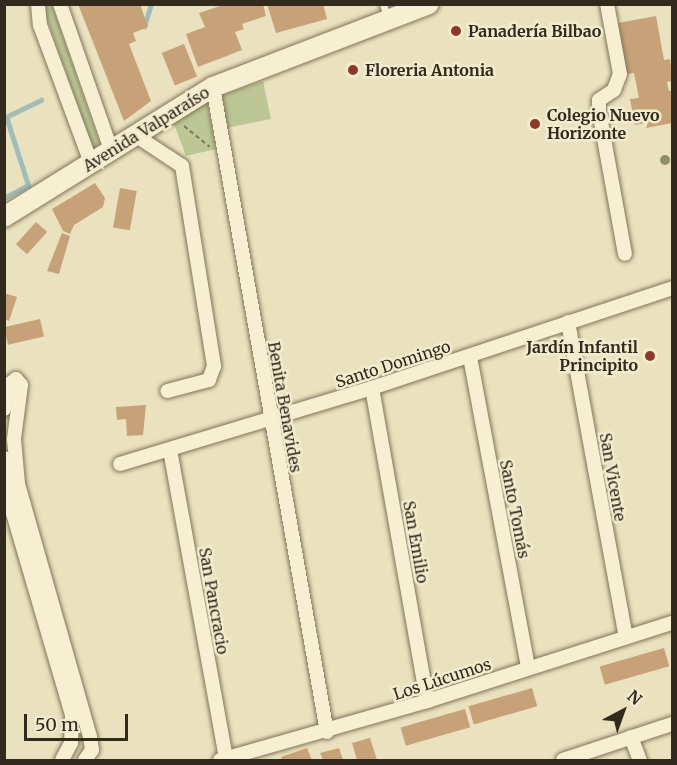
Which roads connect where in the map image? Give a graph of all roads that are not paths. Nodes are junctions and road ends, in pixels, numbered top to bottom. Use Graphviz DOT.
graph roads {
  1 [pos="38,4"];
  2 [pos="60,4"];
  3 [pos="429,4"];
  4 [pos="607,4"];
  5 [pos="386,12"];
  6 [pos="213,87"];
  7 [pos="135,135"];
  8 [pos="111,150"];
  9 [pos="90,163"];
  10 [pos="4,217"];
  11 [pos="625,254"];
  12 [pos="672,288"];
  13 [pos="568,322"];
  14 [pos="470,357"];
  15 [pos="372,388"];
  16 [pos="167,391"];
  17 [pos="4,409"];
  18 [pos="270,419"];
  19 [pos="10,421"];
  20 [pos="170,450"];
  21 [pos="4,458"];
  22 [pos="120,464"];
  23 [pos="13,485"];
  24 [pos="672,623"];
  25 [pos="626,637"];
  26 [pos="528,668"];
  27 [pos="68,680"];
  28 [pos="427,701"];
  29 [pos="672,724"];
  30 [pos="327,732"];
  31 [pos="631,737"];
  32 [pos="63,760"];
  33 [pos="85,760"];
  34 [pos="223,760"];
  35 [pos="563,760"];
  36 [pos="640,760"];
  1 -- 9 [label="street"];
  2 -- 8 [label="street"];
  3 -- 5 [label="main road, Avenida Valparaíso"];
  4 -- 11 [label="street"];
  5 -- 6 [label="main road, Avenida Valparaíso"];
  6 -- 7 [label="main road, Avenida Valparaíso"];
  6 -- 18 [label="street, Benita Benavides"];
  7 -- 8 [label="main road, Avenida Valparaíso"];
  7 -- 16 [label="street"];
  8 -- 9 [label="main road, Avenida Valparaíso"];
  9 -- 10 [label="main road, Avenida Valparaíso"];
  12 -- 13 [label="street, Santo Domingo"];
  13 -- 14 [label="street, Santo Domingo"];
  13 -- 25 [label="street, San Vicente"];
  14 -- 15 [label="street, Santo Domingo"];
  14 -- 26 [label="street, Santo Tomás"];
  15 -- 18 [label="street, Santo Domingo"];
  15 -- 28 [label="street, San Emilio"];
  17 -- 19 [label="street"];
  18 -- 20 [label="street, Santo Domingo"];
  18 -- 30 [label="street, Benita Benavides"];
  19 -- 23 [label="street"];
  20 -- 22 [label="street, Santo Domingo"];
  20 -- 34 [label="street, San Pancracio"];
  21 -- 23 [label="street"];
  23 -- 27 [label="street"];
  24 -- 25 [label="street, Los Lúcumos"];
  25 -- 26 [label="street, Los Lúcumos"];
  26 -- 28 [label="street, Los Lúcumos"];
  27 -- 32 [label="street"];
  27 -- 33 [label="street"];
  28 -- 30 [label="street, Los Lúcumos"];
  29 -- 31 [label="street"];
  30 -- 34 [label="street, Los Lúcumos"];
  31 -- 35 [label="street"];
  31 -- 36 [label="street"];
}
